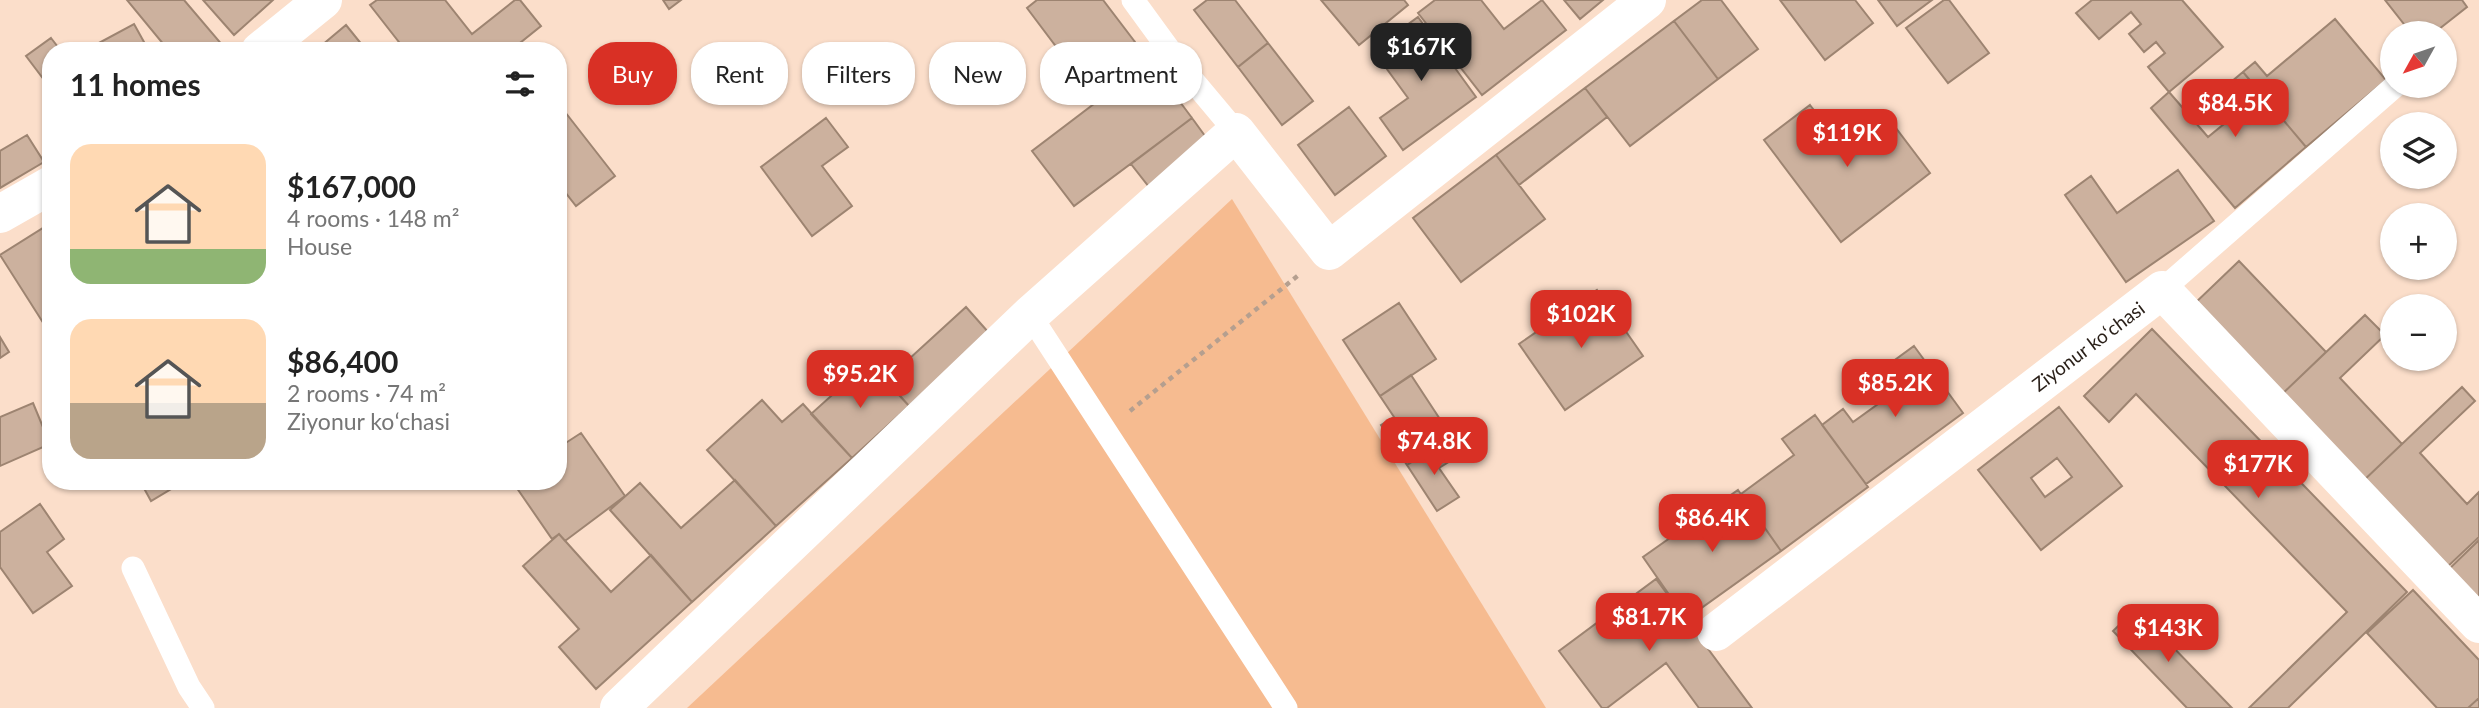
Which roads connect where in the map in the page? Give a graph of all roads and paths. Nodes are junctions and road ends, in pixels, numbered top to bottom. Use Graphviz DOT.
graph roads {
  1 [pos="323,0"];
  2 [pos="1133,0"];
  3 [pos="1647,0"];
  4 [pos="271,42"];
  5 [pos="2381,98"];
  6 [pos="1236,132"];
  7 [pos="42,190"];
  8 [pos="0,214"];
  9 [pos="1329,251"];
  10 [pos="2162,290"];
  11 [pos="1030,315"];
  12 [pos="1126,414"];
  13 [pos="132,568"];
  14 [pos="2479,624"];
  15 [pos="1716,632"];
  16 [pos="203,708"];
  17 [pos="619,708"];
  18 [pos="1286,708"];
  1 -- 4 [label="street"];
  2 -- 6 [label="lane"];
  3 -- 9 [label="street"];
  5 -- 10 [label="lane"];
  6 -- 9 [label="street"];
  6 -- 11 [label="street"];
  7 -- 8 [label="street"];
  9 -- 12 [label="path"];
  10 -- 14 [label="street, Ziyonur koʻchasi"];
  10 -- 15 [label="street, Ziyonur koʻchasi"];
  11 -- 17 [label="street"];
  11 -- 18 [label="lane"];
  13 -- 16 [label="lane"];
}
